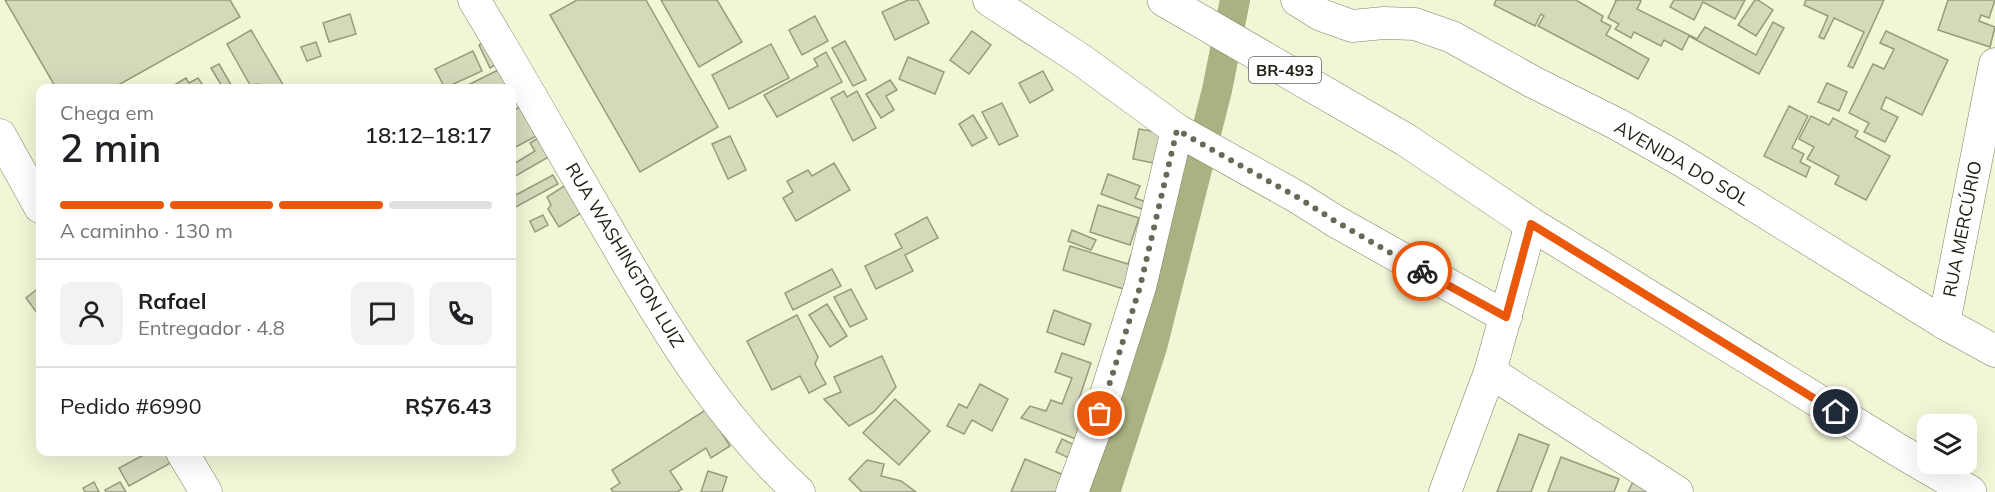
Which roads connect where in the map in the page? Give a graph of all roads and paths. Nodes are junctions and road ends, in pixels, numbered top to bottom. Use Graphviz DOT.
graph roads {
  1 [pos="474,0"];
  2 [pos="990,0"];
  3 [pos="1164,0"];
  4 [pos="1377,0"];
  5 [pos="1309,7"];
  6 [pos="1352,26"];
  7 [pos="1995,64"];
  8 [pos="0,135"];
  9 [pos="1186,136"];
  10 [pos="36,200"];
  11 [pos="1531,224"];
  12 [pos="1506,317"];
  13 [pos="1944,323"];
  14 [pos="1995,351"];
  15 [pos="1490,372"];
  16 [pos="184,456"];
  17 [pos="206,492"];
  18 [pos="799,492"];
  19 [pos="1072,492"];
  20 [pos="1445,492"];
  21 [pos="1677,492"];
  22 [pos="1970,492"];
  1 -- 18 [label="street, RUA WASHINGTON LUIZ"];
  2 -- 9 [label="street"];
  3 -- 11 [label="highway, BR-493"];
  4 -- 6 [label="street"];
  5 -- 6 [label="street"];
  6 -- 13 [label="street, AVENIDA DO SOL"];
  7 -- 13 [label="street, RUA MERCÚRIO"];
  8 -- 10 [label="street"];
  9 -- 12 [label="street"];
  9 -- 19 [label="street"];
  11 -- 12 [label="street"];
  11 -- 22 [label="highway, BR-493"];
  12 -- 15 [label="street"];
  13 -- 14 [label="street, AVENIDA DO SOL"];
  15 -- 20 [label="street"];
  15 -- 21 [label="street"];
  16 -- 17 [label="street"];
}
